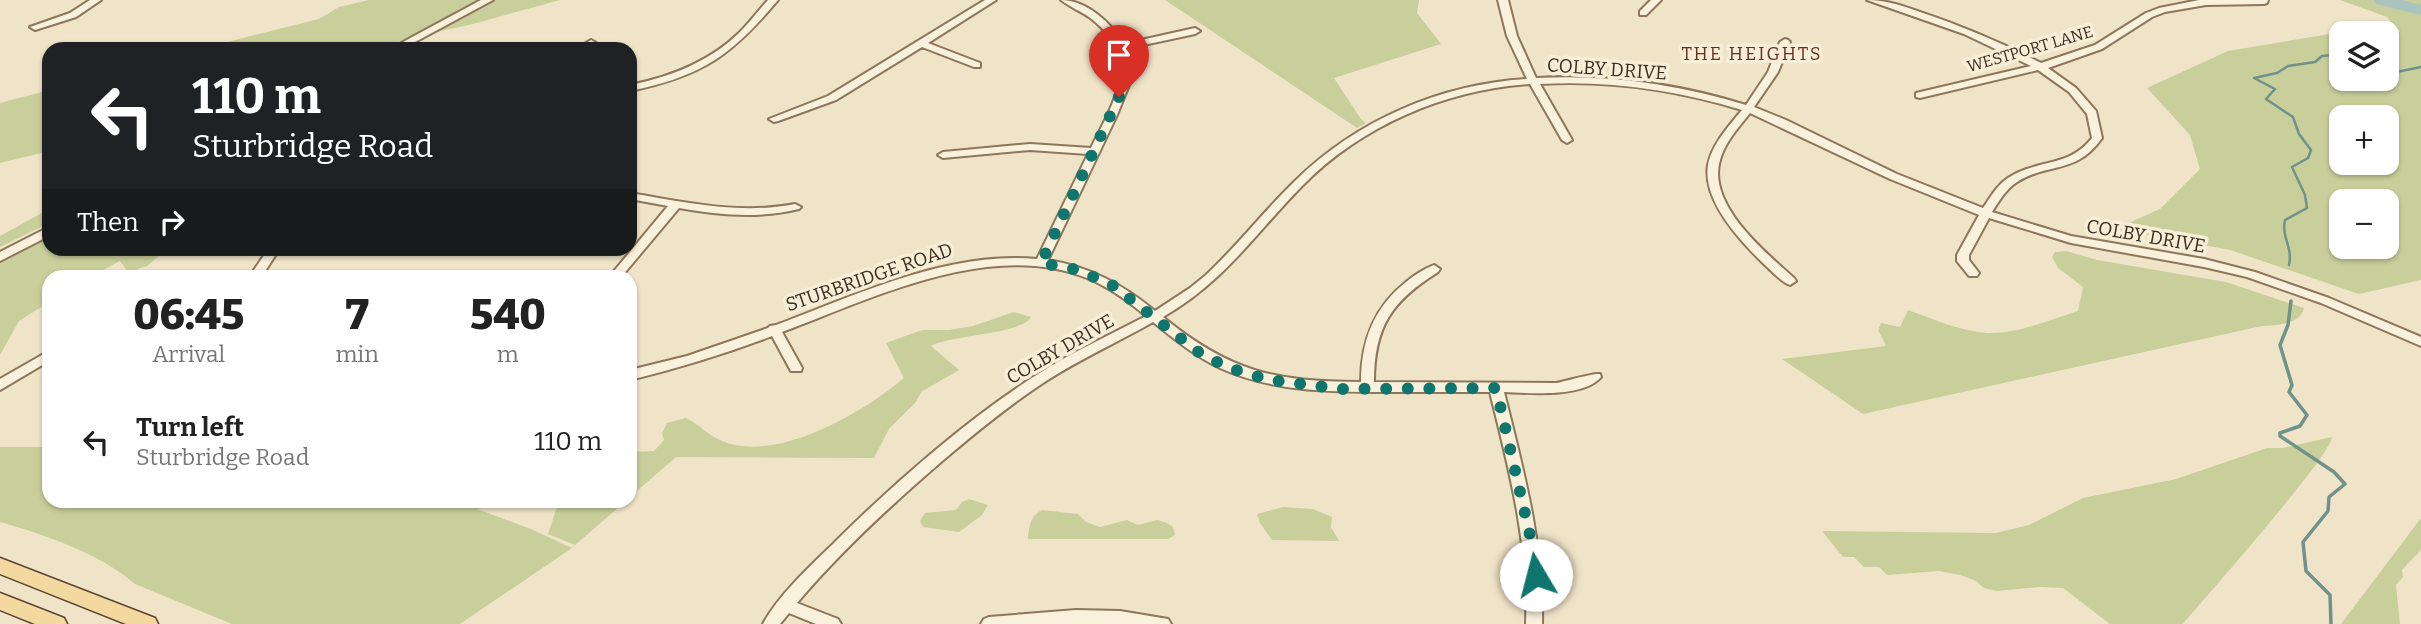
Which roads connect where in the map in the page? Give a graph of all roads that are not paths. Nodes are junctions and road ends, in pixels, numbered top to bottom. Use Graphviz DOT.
graph roads {
  1 [pos="96,0"];
  2 [pos="488,0"];
  3 [pos="773,0"];
  4 [pos="990,0"];
  5 [pos="1066,0"];
  6 [pos="1503,0"];
  7 [pos="1656,0"];
  8 [pos="1872,0"];
  9 [pos="2264,1"];
  10 [pos="1643,13"];
  11 [pos="35,27"];
  12 [pos="1195,30"];
  13 [pos="408,42"];
  14 [pos="1785,42"];
  15 [pos="921,43"];
  16 [pos="1122,47"];
  17 [pos="977,65"];
  18 [pos="2037,66"];
  19 [pos="1533,81"];
  20 [pos="637,86"];
  21 [pos="1920,95"];
  22 [pos="1750,109"];
  23 [pos="774,119"];
  24 [pos="1566,140"];
  25 [pos="1095,151"];
  26 [pos="943,155"];
  27 [pos="637,197"];
  28 [pos="676,204"];
  29 [pos="795,207"];
  30 [pos="1988,213"];
  31 [pos="42,235"];
  32 [pos="637,251"];
  33 [pos="633,256"];
  34 [pos="0,257"];
  35 [pos="1041,263"];
  36 [pos="1434,269"];
  37 [pos="621,270"];
  38 [pos="1973,274"];
  39 [pos="1790,281"];
  40 [pos="1152,317"];
  41 [pos="775,330"];
  42 [pos="2421,342"];
  43 [pos="42,359"];
  44 [pos="796,368"];
  45 [pos="637,373"];
  46 [pos="1595,377"];
  47 [pos="0,385"];
  48 [pos="1368,388"];
  49 [pos="1496,388"];
  50 [pos="0,566"];
  51 [pos="0,601"];
  52 [pos="785,605"];
  53 [pos="57,624"];
  54 [pos="148,624"];
  55 [pos="771,624"];
  56 [pos="833,624"];
  57 [pos="989,624"];
  58 [pos="1163,624"];
  59 [pos="1534,624"];
  1 -- 11 [label="street"];
  2 -- 13 [label="street"];
  3 -- 20 [label="street"];
  4 -- 15 [label="street"];
  5 -- 16 [label="street"];
  6 -- 19 [label="street"];
  7 -- 10 [label="street"];
  8 -- 18 [label="street"];
  9 -- 18 [label="street, WESTPORT LANE"];
  12 -- 16 [label="street"];
  14 -- 22 [label="street"];
  15 -- 17 [label="street"];
  15 -- 23 [label="street"];
  16 -- 25 [label="street"];
  18 -- 21 [label="street, WESTPORT LANE"];
  18 -- 30 [label="street"];
  19 -- 22 [label="street, COLBY DRIVE"];
  19 -- 24 [label="street"];
  19 -- 40 [label="street, COLBY DRIVE"];
  22 -- 30 [label="street, COLBY DRIVE"];
  22 -- 39 [label="street"];
  25 -- 26 [label="street"];
  25 -- 35 [label="street"];
  27 -- 28 [label="street"];
  28 -- 29 [label="street"];
  28 -- 32 [label="street"];
  30 -- 38 [label="street"];
  30 -- 42 [label="street, COLBY DRIVE"];
  31 -- 34 [label="street"];
  33 -- 37 [label="street"];
  35 -- 40 [label="street, STURBRIDGE ROAD"];
  35 -- 41 [label="street, STURBRIDGE ROAD"];
  36 -- 48 [label="street"];
  40 -- 48 [label="street, STURBRIDGE ROAD"];
  40 -- 52 [label="street, COLBY DRIVE"];
  41 -- 44 [label="street"];
  41 -- 45 [label="street, STURBRIDGE ROAD"];
  43 -- 47 [label="street"];
  46 -- 49 [label="street, STURBRIDGE ROAD"];
  48 -- 49 [label="street, STURBRIDGE ROAD"];
  49 -- 59 [label="street"];
  50 -- 54 [label="main road"];
  51 -- 53 [label="main road"];
  52 -- 55 [label="street, COLBY DRIVE"];
  52 -- 56 [label="street"];
  57 -- 58 [label="street"];
}
